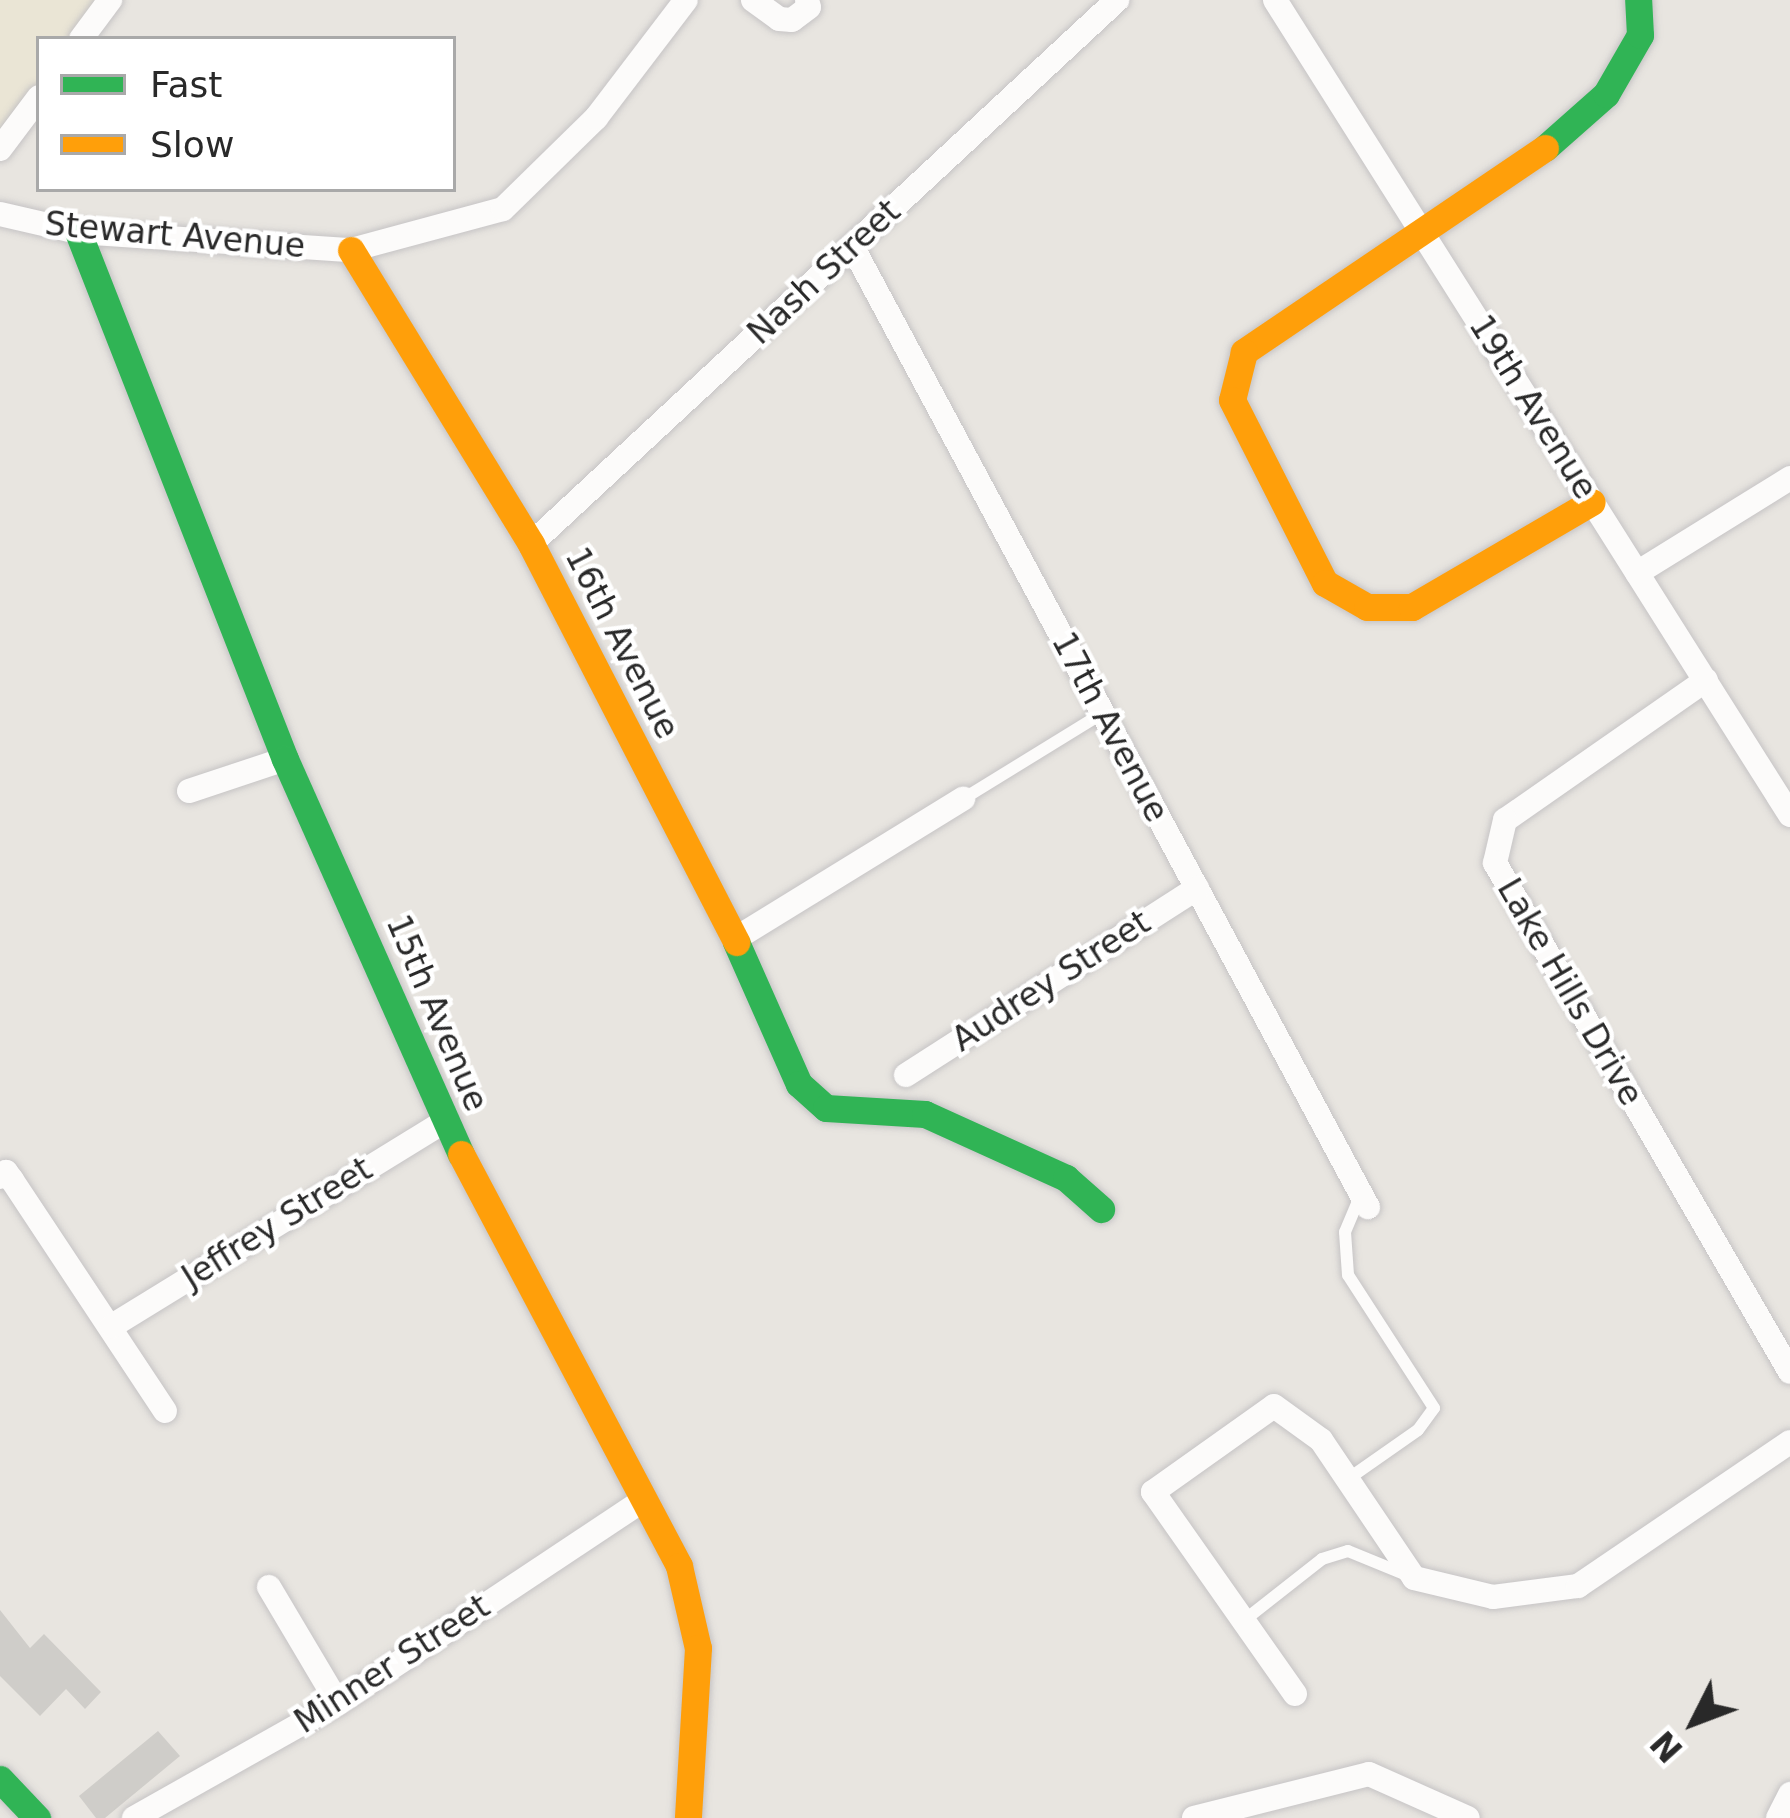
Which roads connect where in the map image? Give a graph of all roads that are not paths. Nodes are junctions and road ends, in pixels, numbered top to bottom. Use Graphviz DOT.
graph roads {
  1 [pos="110,0"];
  2 [pos="686,0"];
  3 [pos="753,0"];
  4 [pos="807,0"];
  5 [pos="1117,0"];
  6 [pos="1274,0"];
  7 [pos="1638,0"];
  8 [pos="83,36"];
  9 [pos="36,101"];
  10 [pos="0,149"];
  11 [pos="0,214"];
  12 [pos="1421,230"];
  13 [pos="78,232"];
  14 [pos="852,246"];
  15 [pos="351,250"];
  16 [pos="1790,478"];
  17 [pos="1592,502"];
  18 [pos="531,544"];
  19 [pos="1637,573"];
  20 [pos="1706,680"];
  21 [pos="1103,713"];
  22 [pos="285,759"];
  23 [pos="189,791"];
  24 [pos="964,800"];
  25 [pos="1790,814"];
  26 [pos="1197,889"];
  27 [pos="735,939"];
  28 [pos="906,1075"];
  29 [pos="444,1122"];
  30 [pos="6,1178"];
  31 [pos="1365,1200"];
  32 [pos="1101,1210"];
  33 [pos="112,1326"];
  34 [pos="1790,1372"];
  35 [pos="165,1411"];
  36 [pos="1790,1442"];
  37 [pos="1347,1480"];
  38 [pos="644,1500"];
  39 [pos="1414,1578"];
  40 [pos="268,1587"];
  41 [pos="1240,1623"];
  42 [pos="1295,1694"];
  43 [pos="338,1703"];
  44 [pos="0,1779"];
  45 [pos="1790,1794"];
  46 [pos="37,1818"];
  47 [pos="134,1818"];
  48 [pos="688,1818"];
  49 [pos="1194,1818"];
  50 [pos="1468,1818"];
  51 [pos="1778,1818"];
  1 -- 8 [label="street"];
  2 -- 15 [label="street, Stewart Avenue"];
  3 -- 4 [label="street"];
  5 -- 14 [label="street, Nash Street"];
  6 -- 12 [label="street, 19th Avenue"];
  7 -- 12 [label="street"];
  9 -- 10 [label="street"];
  11 -- 13 [label="street, Stewart Avenue"];
  12 -- 17 [label="street, 19th Avenue"];
  12 -- 17 [label="street"];
  13 -- 15 [label="street, Stewart Avenue"];
  13 -- 22 [label="street, 15th Avenue"];
  14 -- 18 [label="street, Nash Street"];
  14 -- 21 [label="street, 17th Avenue"];
  15 -- 18 [label="street, 16th Avenue"];
  16 -- 19 [label="street"];
  17 -- 19 [label="street, 19th Avenue"];
  18 -- 27 [label="street, 16th Avenue"];
  19 -- 20 [label="street, 19th Avenue"];
  20 -- 25 [label="street, 19th Avenue"];
  20 -- 34 [label="street, Lake Hills Drive"];
  21 -- 24 [label="lane"];
  21 -- 26 [label="street, 17th Avenue"];
  22 -- 23 [label="street"];
  22 -- 29 [label="street, 15th Avenue"];
  24 -- 27 [label="street"];
  26 -- 28 [label="street, Audrey Street"];
  26 -- 31 [label="street, 17th Avenue"];
  27 -- 32 [label="street, 16th Avenue"];
  29 -- 33 [label="street, Jeffrey Street"];
  29 -- 38 [label="street, 15th Avenue"];
  30 -- 33 [label="street"];
  31 -- 37 [label="lane"];
  33 -- 35 [label="street"];
  36 -- 39 [label="street"];
  37 -- 39 [label="street"];
  37 -- 41 [label="street"];
  38 -- 43 [label="street, Minner Street"];
  38 -- 48 [label="street, 15th Avenue"];
  39 -- 41 [label="lane"];
  40 -- 43 [label="street"];
  41 -- 42 [label="street"];
  43 -- 47 [label="street, Minner Street"];
  44 -- 46 [label="street"];
  45 -- 51 [label="street"];
  49 -- 50 [label="street"];
}
